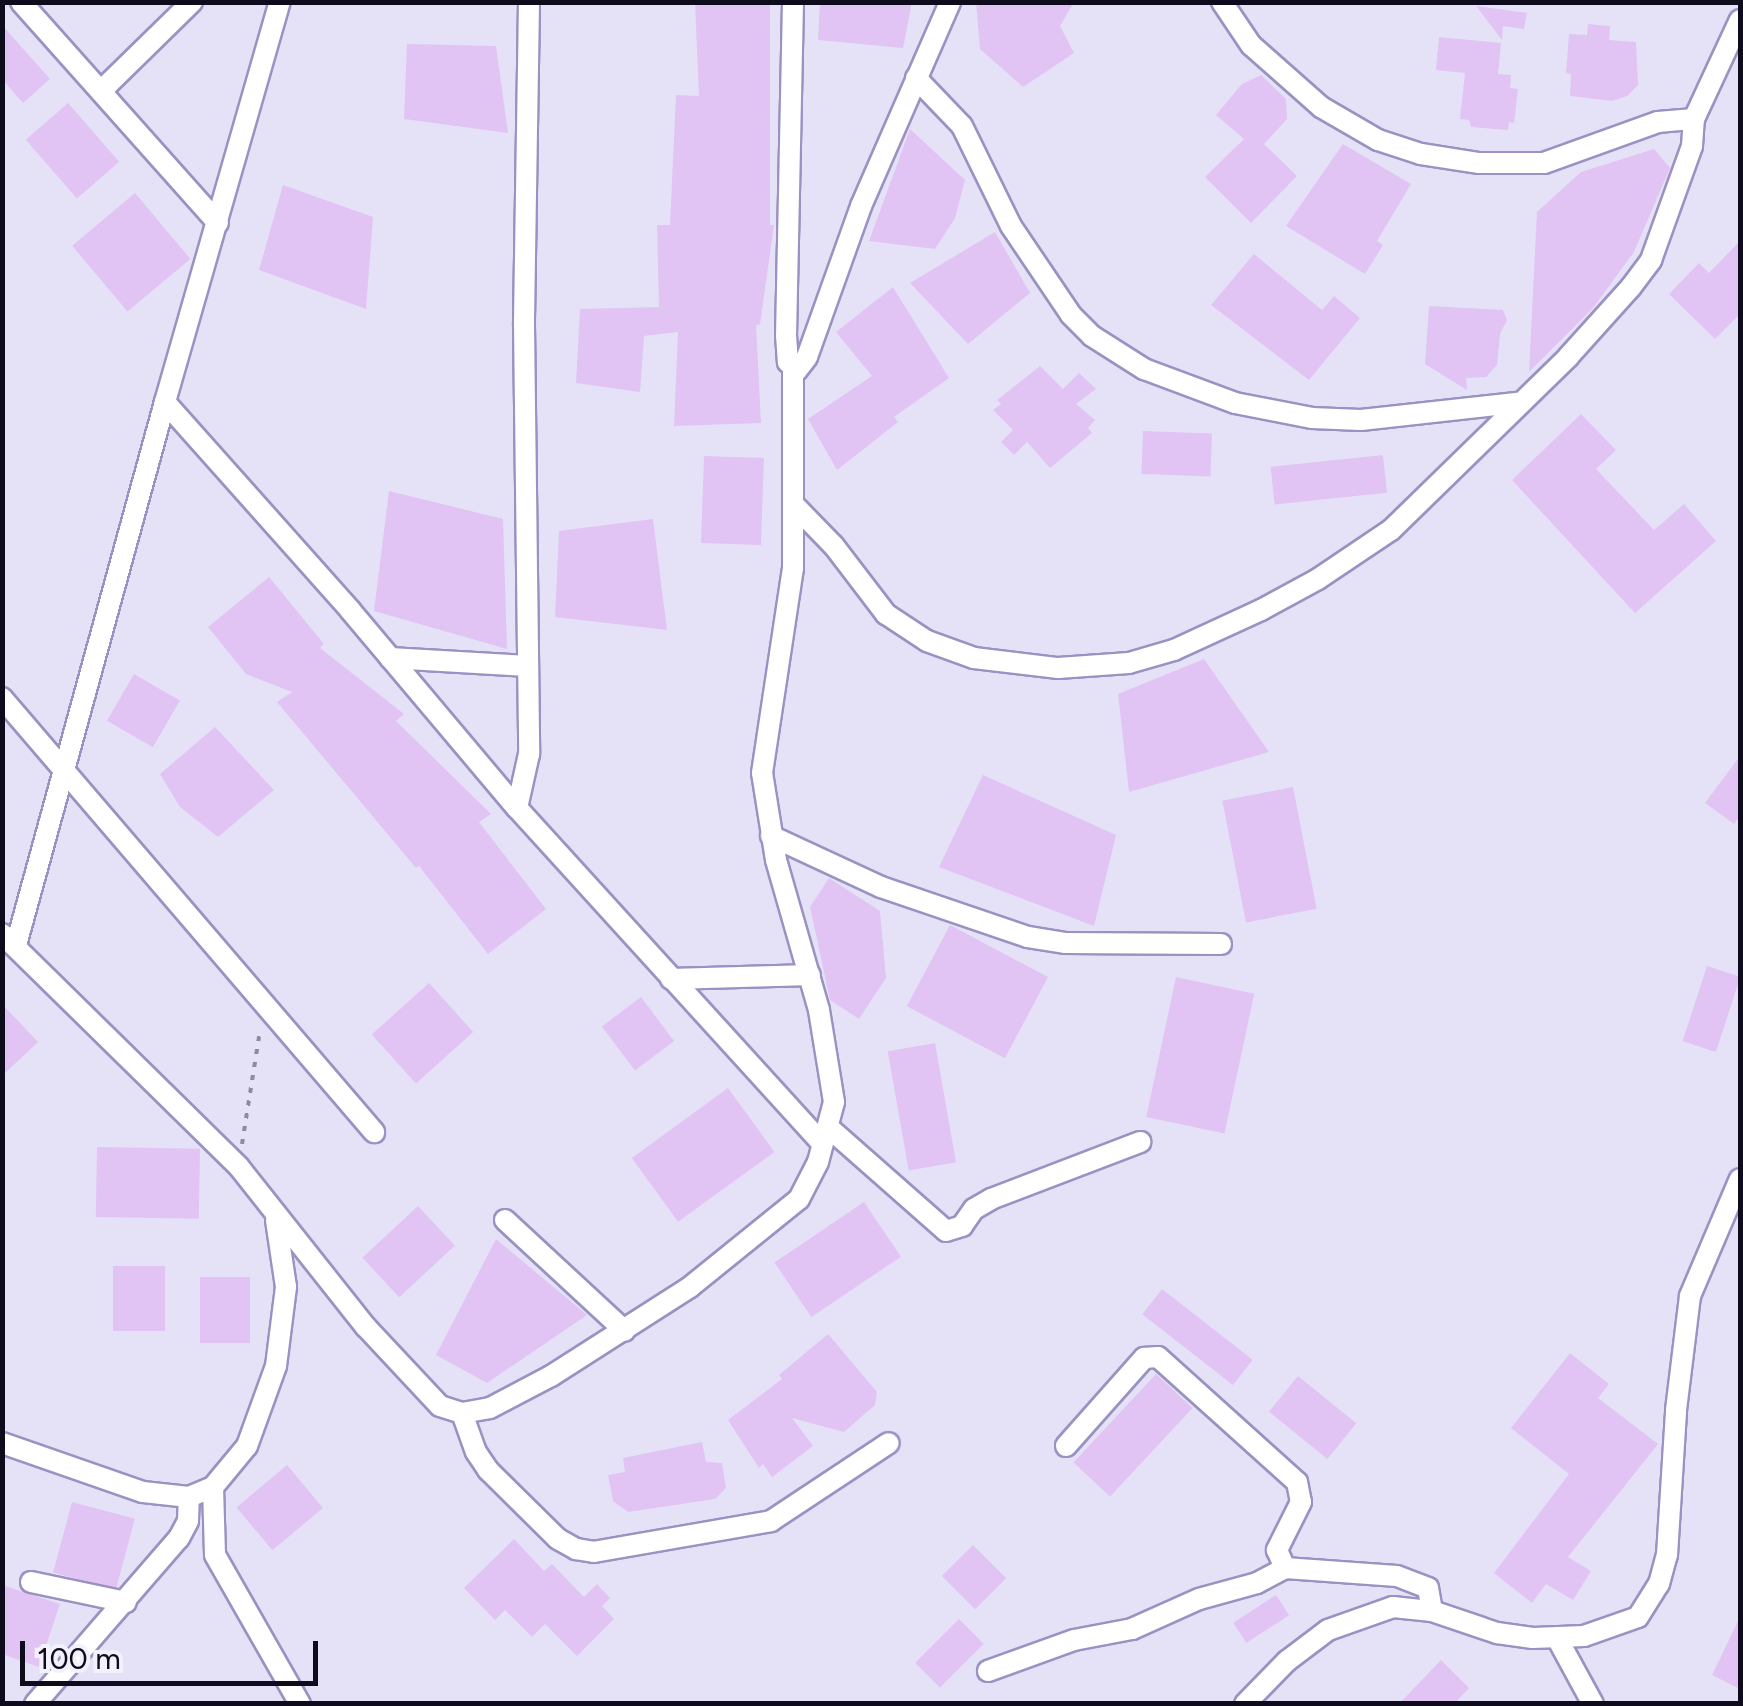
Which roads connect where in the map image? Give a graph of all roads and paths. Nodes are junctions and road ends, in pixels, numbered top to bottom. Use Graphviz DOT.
graph roads {
  1 [pos="21,2"];
  2 [pos="192,2"];
  3 [pos="280,2"];
  4 [pos="530,2"];
  5 [pos="793,2"];
  6 [pos="950,2"];
  7 [pos="1222,2"];
  8 [pos="1740,20"];
  9 [pos="916,78"];
  10 [pos="102,90"];
  11 [pos="1694,119"];
  12 [pos="218,223"];
  13 [pos="793,369"];
  14 [pos="164,402"];
  15 [pos="1516,403"];
  16 [pos="796,508"];
  17 [pos="390,658"];
  18 [pos="528,666"];
  19 [pos="2,698"];
  20 [pos="64,768"];
  21 [pos="516,808"];
  22 [pos="771,836"];
  23 [pos="10,939"];
  24 [pos="1221,944"];
  25 [pos="810,975"];
  26 [pos="672,979"];
  27 [pos="254,991"];
  28 [pos="374,1132"];
  29 [pos="826,1135"];
  30 [pos="1140,1142"];
  31 [pos="238,1167"];
  32 [pos="1740,1180"];
  33 [pos="275,1216"];
  34 [pos="505,1220"];
  35 [pos="624,1331"];
  36 [pos="462,1412"];
  37 [pos="2,1443"];
  38 [pos="890,1444"];
  39 [pos="1066,1446"];
  40 [pos="213,1488"];
  41 [pos="189,1497"];
  42 [pos="1285,1568"];
  43 [pos="31,1582"];
  44 [pos="126,1602"];
  45 [pos="1432,1610"];
  46 [pos="1556,1638"];
  47 [pos="988,1671"];
  48 [pos="35,1704"];
  49 [pos="300,1704"];
  50 [pos="1245,1704"];
  51 [pos="1593,1704"];
  1 -- 10 [label="street"];
  2 -- 10 [label="street"];
  3 -- 12 [label="street"];
  4 -- 18 [label="street"];
  5 -- 13 [label="street"];
  6 -- 9 [label="street"];
  7 -- 11 [label="street"];
  8 -- 11 [label="street"];
  9 -- 13 [label="street"];
  9 -- 15 [label="street"];
  10 -- 12 [label="street"];
  11 -- 15 [label="street"];
  12 -- 14 [label="street"];
  13 -- 16 [label="street"];
  14 -- 17 [label="street"];
  14 -- 20 [label="street"];
  15 -- 16 [label="street"];
  16 -- 22 [label="street"];
  17 -- 18 [label="street"];
  17 -- 21 [label="street"];
  18 -- 21 [label="street"];
  19 -- 20 [label="street"];
  20 -- 23 [label="street"];
  20 -- 27 [label="street"];
  21 -- 26 [label="street"];
  22 -- 24 [label="street"];
  22 -- 25 [label="street"];
  23 -- 31 [label="street"];
  25 -- 26 [label="street"];
  25 -- 29 [label="street"];
  26 -- 29 [label="street"];
  27 -- 28 [label="street"];
  27 -- 31 [label="path"];
  29 -- 30 [label="street"];
  29 -- 35 [label="street"];
  31 -- 33 [label="street"];
  32 -- 46 [label="street"];
  33 -- 36 [label="street"];
  33 -- 40 [label="street"];
  34 -- 35 [label="street"];
  35 -- 36 [label="street"];
  36 -- 38 [label="street"];
  37 -- 41 [label="street"];
  39 -- 42 [label="street"];
  40 -- 41 [label="street"];
  40 -- 49 [label="street"];
  41 -- 44 [label="street"];
  42 -- 45 [label="street"];
  42 -- 47 [label="street"];
  43 -- 44 [label="street"];
  44 -- 48 [label="street"];
  45 -- 46 [label="street"];
  45 -- 50 [label="street"];
  46 -- 51 [label="street"];
}
